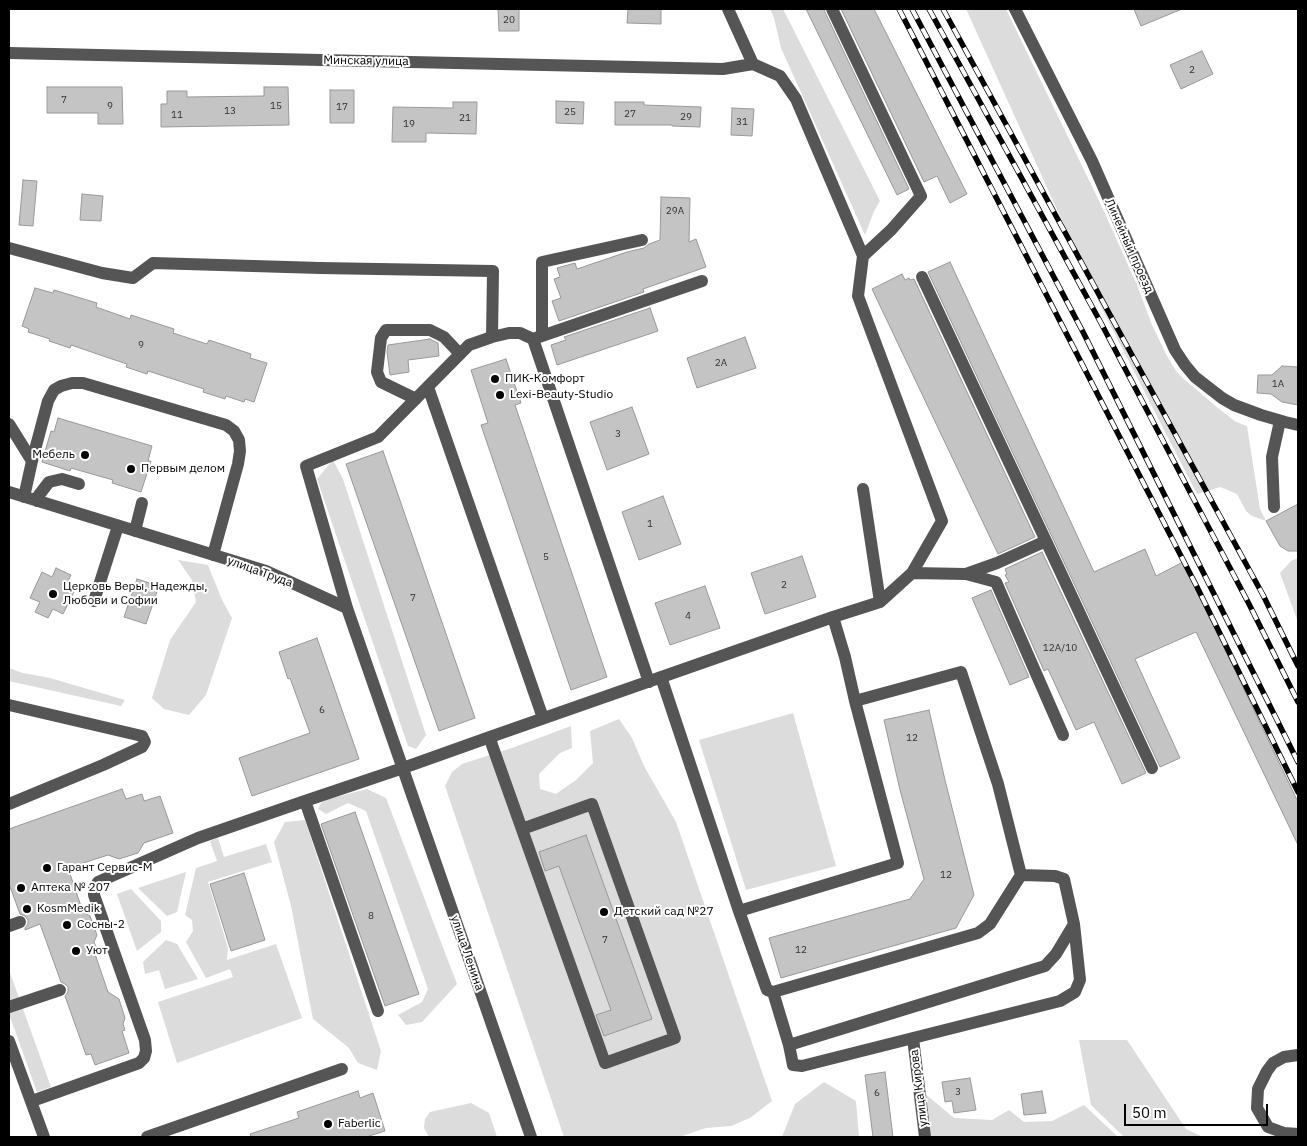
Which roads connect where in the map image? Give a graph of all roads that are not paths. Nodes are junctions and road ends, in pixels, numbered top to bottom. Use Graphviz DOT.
graph roads {
  1 [pos="728,9"];
  2 [pos="832,9"];
  3 [pos="1015,9"];
  4 [pos="9,53"];
  5 [pos="753,64"];
  6 [pos="642,240"];
  7 [pos="9,248"];
  8 [pos="863,256"];
  9 [pos="922,277"];
  10 [pos="702,281"];
  11 [pos="492,337"];
  12 [pos="538,337"];
  13 [pos="460,354"];
  14 [pos="428,387"];
  15 [pos="416,399"];
  16 [pos="1280,421"];
  17 [pos="9,424"];
  18 [pos="1298,425"];
  19 [pos="32,461"];
  20 [pos="79,484"];
  21 [pos="863,489"];
  22 [pos="9,492"];
  23 [pos="24,497"];
  24 [pos="37,501"];
  25 [pos="142,502"];
  26 [pos="1274,507"];
  27 [pos="118,526"];
  28 [pos="134,531"];
  29 [pos="1046,541"];
  30 [pos="213,555"];
  31 [pos="912,573"];
  32 [pos="966,574"];
  33 [pos="94,600"];
  34 [pos="880,602"];
  35 [pos="347,608"];
  36 [pos="833,617"];
  37 [pos="655,680"];
  38 [pos="855,701"];
  39 [pos="9,705"];
  40 [pos="543,718"];
  41 [pos="1063,734"];
  42 [pos="490,737"];
  43 [pos="403,768"];
  44 [pos="1152,768"];
  45 [pos="305,801"];
  46 [pos="9,804"];
  47 [pos="522,829"];
  48 [pos="1022,875"];
  49 [pos="738,911"];
  50 [pos="1074,924"];
  51 [pos="60,990"];
  52 [pos="773,992"];
  53 [pos="9,1007"];
  54 [pos="378,1011"];
  55 [pos="913,1038"];
  56 [pos="9,1040"];
  57 [pos="789,1045"];
  58 [pos="1298,1055"];
  59 [pos="342,1069"];
  60 [pos="32,1101"];
  61 [pos="1298,1134"];
  62 [pos="44,1137"];
  63 [pos="147,1137"];
  64 [pos="532,1137"];
  65 [pos="925,1137"];
  1 -- 5 [label="street"];
  2 -- 8 [label="street"];
  3 -- 16 [label="street, Линейный проезд"];
  4 -- 5 [label="street, Минская улица"];
  5 -- 8 [label="street"];
  6 -- 12 [label="street"];
  7 -- 11 [label="street"];
  8 -- 31 [label="street"];
  9 -- 29 [label="street"];
  10 -- 12 [label="street"];
  11 -- 12 [label="street"];
  11 -- 13 [label="street"];
  12 -- 37 [label="street"];
  13 -- 14 [label="street"];
  13 -- 15 [label="street"];
  14 -- 15 [label="street"];
  14 -- 40 [label="street"];
  15 -- 35 [label="street"];
  16 -- 18 [label="street, Линейный проезд"];
  16 -- 26 [label="street"];
  17 -- 19 [label="street"];
  19 -- 23 [label="street"];
  19 -- 30 [label="street"];
  20 -- 24 [label="street"];
  21 -- 34 [label="street"];
  22 -- 23 [label="street, улица Труда"];
  23 -- 24 [label="street, улица Труда"];
  24 -- 27 [label="street, улица Труда"];
  25 -- 28 [label="street"];
  27 -- 28 [label="street, улица Труда"];
  27 -- 33 [label="street"];
  28 -- 30 [label="street, улица Труда"];
  29 -- 32 [label="street"];
  29 -- 44 [label="street"];
  30 -- 35 [label="street, улица Труда"];
  31 -- 32 [label="street"];
  31 -- 34 [label="street"];
  32 -- 41 [label="street"];
  34 -- 36 [label="street"];
  35 -- 43 [label="street"];
  36 -- 37 [label="street"];
  36 -- 38 [label="street"];
  37 -- 40 [label="street"];
  37 -- 49 [label="street"];
  38 -- 48 [label="street"];
  38 -- 49 [label="street"];
  39 -- 46 [label="street"];
  40 -- 42 [label="street"];
  42 -- 43 [label="street"];
  42 -- 47 [label="street"];
  43 -- 45 [label="street"];
  43 -- 64 [label="street, улица Ленина"];
  45 -- 54 [label="street"];
  45 -- 60 [label="street"];
  47 -- 47 [label="street"];
  48 -- 50 [label="street"];
  48 -- 52 [label="street"];
  49 -- 52 [label="street"];
  50 -- 55 [label="street"];
  50 -- 57 [label="street"];
  51 -- 53 [label="street"];
  52 -- 57 [label="street"];
  55 -- 57 [label="street"];
  55 -- 65 [label="street, улица Кирова"];
  56 -- 60 [label="street"];
  58 -- 61 [label="street"];
  59 -- 63 [label="street"];
  60 -- 62 [label="street"];
}
